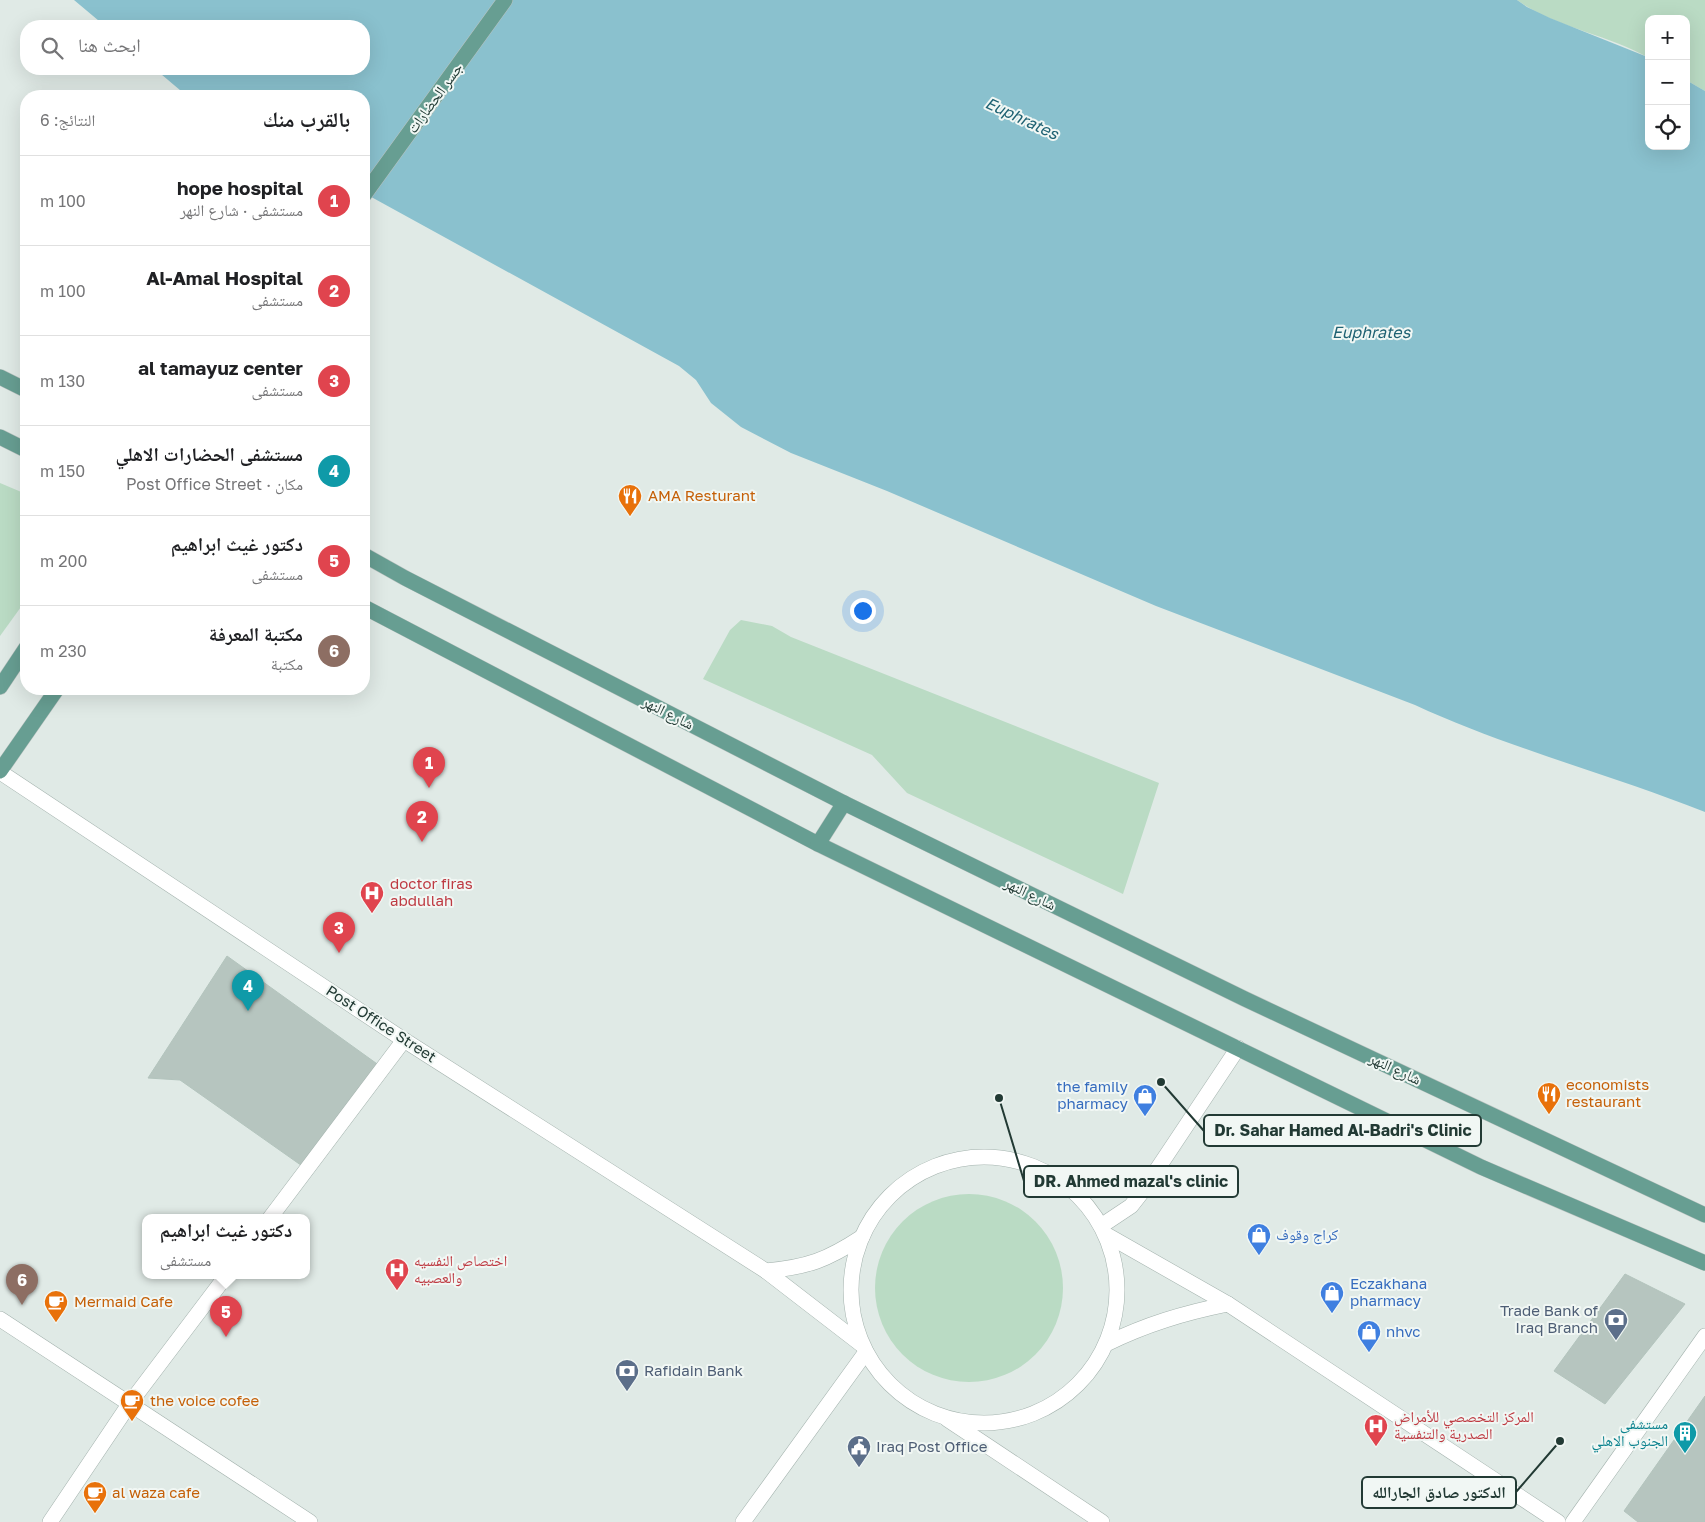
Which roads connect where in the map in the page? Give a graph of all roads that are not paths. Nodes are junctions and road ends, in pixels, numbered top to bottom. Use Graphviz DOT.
graph roads {
  1 [pos="505,0"];
  2 [pos="370,187"];
  3 [pos="0,378"];
  4 [pos="20,387"];
  5 [pos="0,437"];
  6 [pos="20,447"];
  7 [pos="370,558"];
  8 [pos="370,610"];
  9 [pos="20,657"];
  10 [pos="0,687"];
  11 [pos="53,695"];
  12 [pos="0,772"];
  13 [pos="844,803"];
  14 [pos="818,844"];
  15 [pos="404,1040"];
  16 [pos="1238,1048"];
  17 [pos="273,1214"];
  18 [pos="1705,1215"];
  19 [pos="1103,1230"];
  20 [pos="862,1237"];
  21 [pos="1705,1263"];
  22 [pos="766,1271"];
  23 [pos="224,1279"];
  24 [pos="1228,1304"];
  25 [pos="0,1319"];
  26 [pos="1705,1336"];
  27 [pos="1106,1344"];
  28 [pos="864,1349"];
  29 [pos="130,1403"];
  30 [pos="943,1417"];
  31 [pos="50,1522"];
  32 [pos="310,1522"];
  33 [pos="744,1522"];
  34 [pos="1102,1522"];
  35 [pos="1558,1522"];
  36 [pos="1573,1522"];
  1 -- 2 [label="main road, جسر الحضارات"];
  3 -- 4 [label="main road"];
  5 -- 6 [label="main road"];
  7 -- 13 [label="main road, شارع النهر"];
  8 -- 14 [label="main road"];
  9 -- 10 [label="main road"];
  11 -- 12 [label="main road"];
  12 -- 15 [label="street, Post Office Street"];
  13 -- 14 [label="main road"];
  13 -- 18 [label="main road, شارع النهر"];
  14 -- 16 [label="main road"];
  15 -- 17 [label="street"];
  15 -- 22 [label="street, Post Office Street"];
  16 -- 19 [label="street"];
  16 -- 21 [label="main road"];
  19 -- 20 [label="street"];
  19 -- 24 [label="street"];
  19 -- 27 [label="street"];
  20 -- 22 [label="street"];
  20 -- 28 [label="street"];
  22 -- 28 [label="street, Post Office Street"];
  23 -- 29 [label="street"];
  24 -- 27 [label="street"];
  24 -- 35 [label="street"];
  25 -- 29 [label="street"];
  26 -- 36 [label="street"];
  27 -- 30 [label="street"];
  28 -- 30 [label="street"];
  28 -- 33 [label="street"];
  29 -- 31 [label="street"];
  29 -- 32 [label="street"];
  30 -- 34 [label="street"];
}
